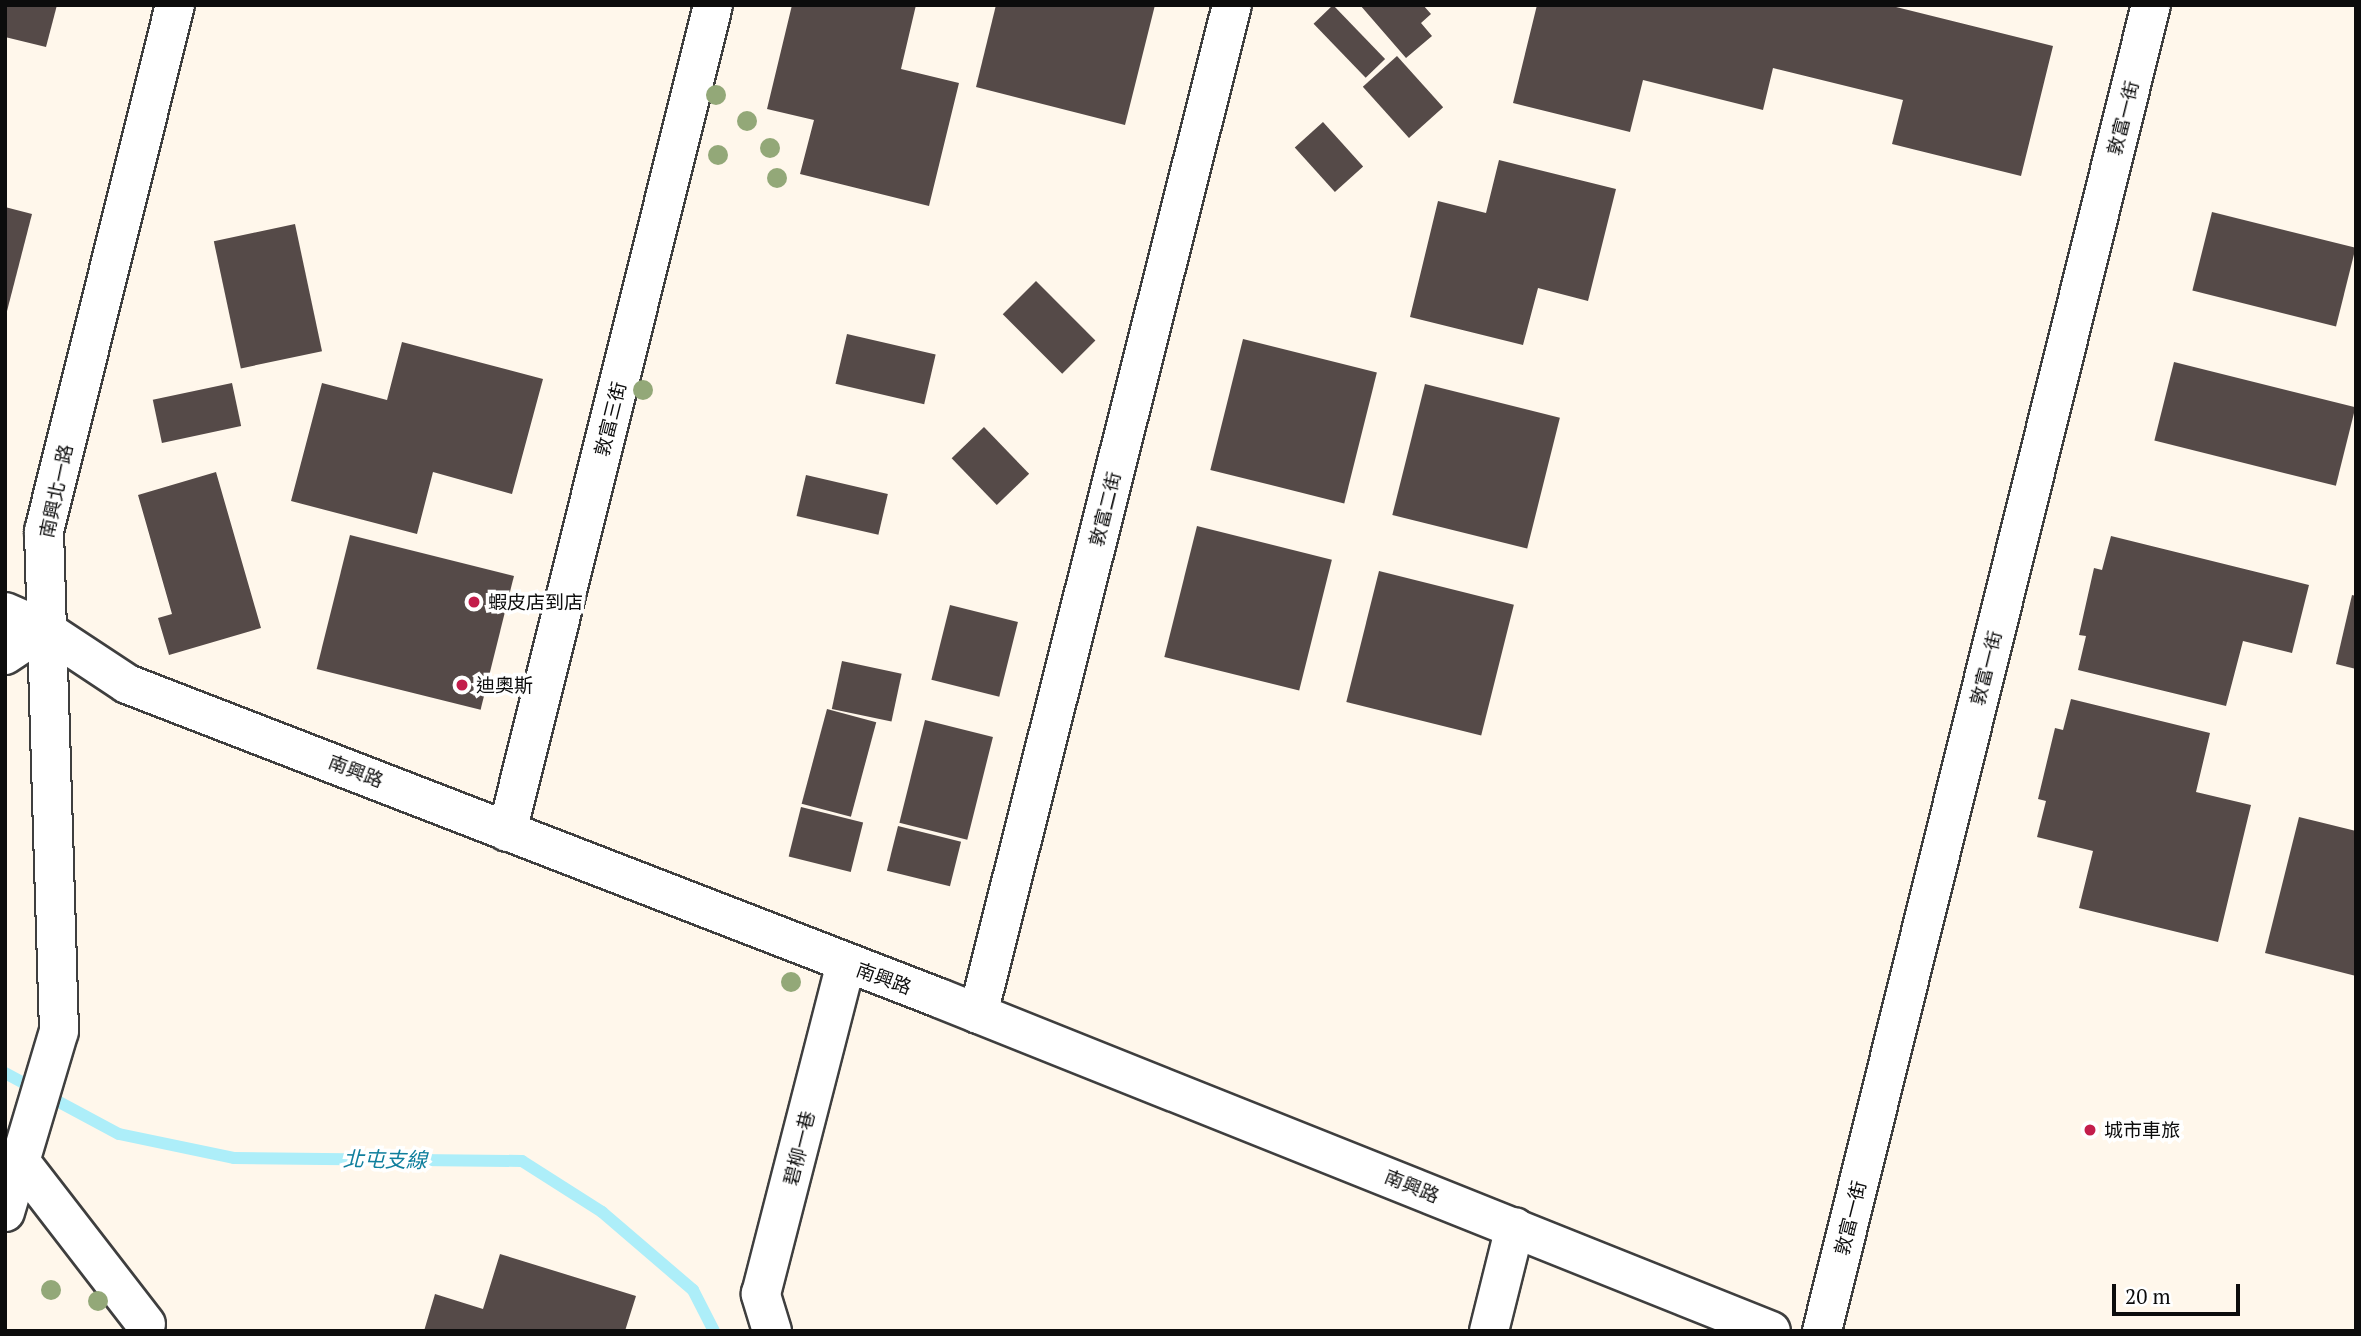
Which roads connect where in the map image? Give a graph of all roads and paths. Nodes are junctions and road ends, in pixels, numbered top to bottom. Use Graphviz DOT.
graph roads {
  1 [pos="175,5"];
  2 [pos="713,5"];
  3 [pos="1232,5"];
  4 [pos="2151,5"];
  5 [pos="5,612"];
  6 [pos="44,629"];
  7 [pos="5,655"];
  8 [pos="507,832"];
  9 [pos="846,964"];
  10 [pos="978,1014"];
  11 [pos="14,1162"];
  12 [pos="5,1212"];
  13 [pos="1515,1227"];
  14 [pos="146,1324"];
  15 [pos="772,1331"];
  16 [pos="1489,1331"];
  17 [pos="1771,1331"];
  18 [pos="1822,1331"];
  1 -- 6 [label="street, 南興北一路"];
  2 -- 8 [label="street, 敦富三街"];
  3 -- 10 [label="street, 敦富二街"];
  4 -- 18 [label="street, 敦富一街"];
  5 -- 6 [label="street, 南興路"];
  6 -- 7 [label="street"];
  6 -- 8 [label="street, 南興路"];
  6 -- 11 [label="street, 南興北一路"];
  8 -- 9 [label="street, 南興路"];
  9 -- 10 [label="street, 南興路"];
  9 -- 15 [label="street, 碧柳一巷"];
  10 -- 13 [label="street, 南興路"];
  11 -- 12 [label="street"];
  11 -- 14 [label="street"];
  13 -- 16 [label="street"];
  13 -- 17 [label="street, 南興路"];
}
